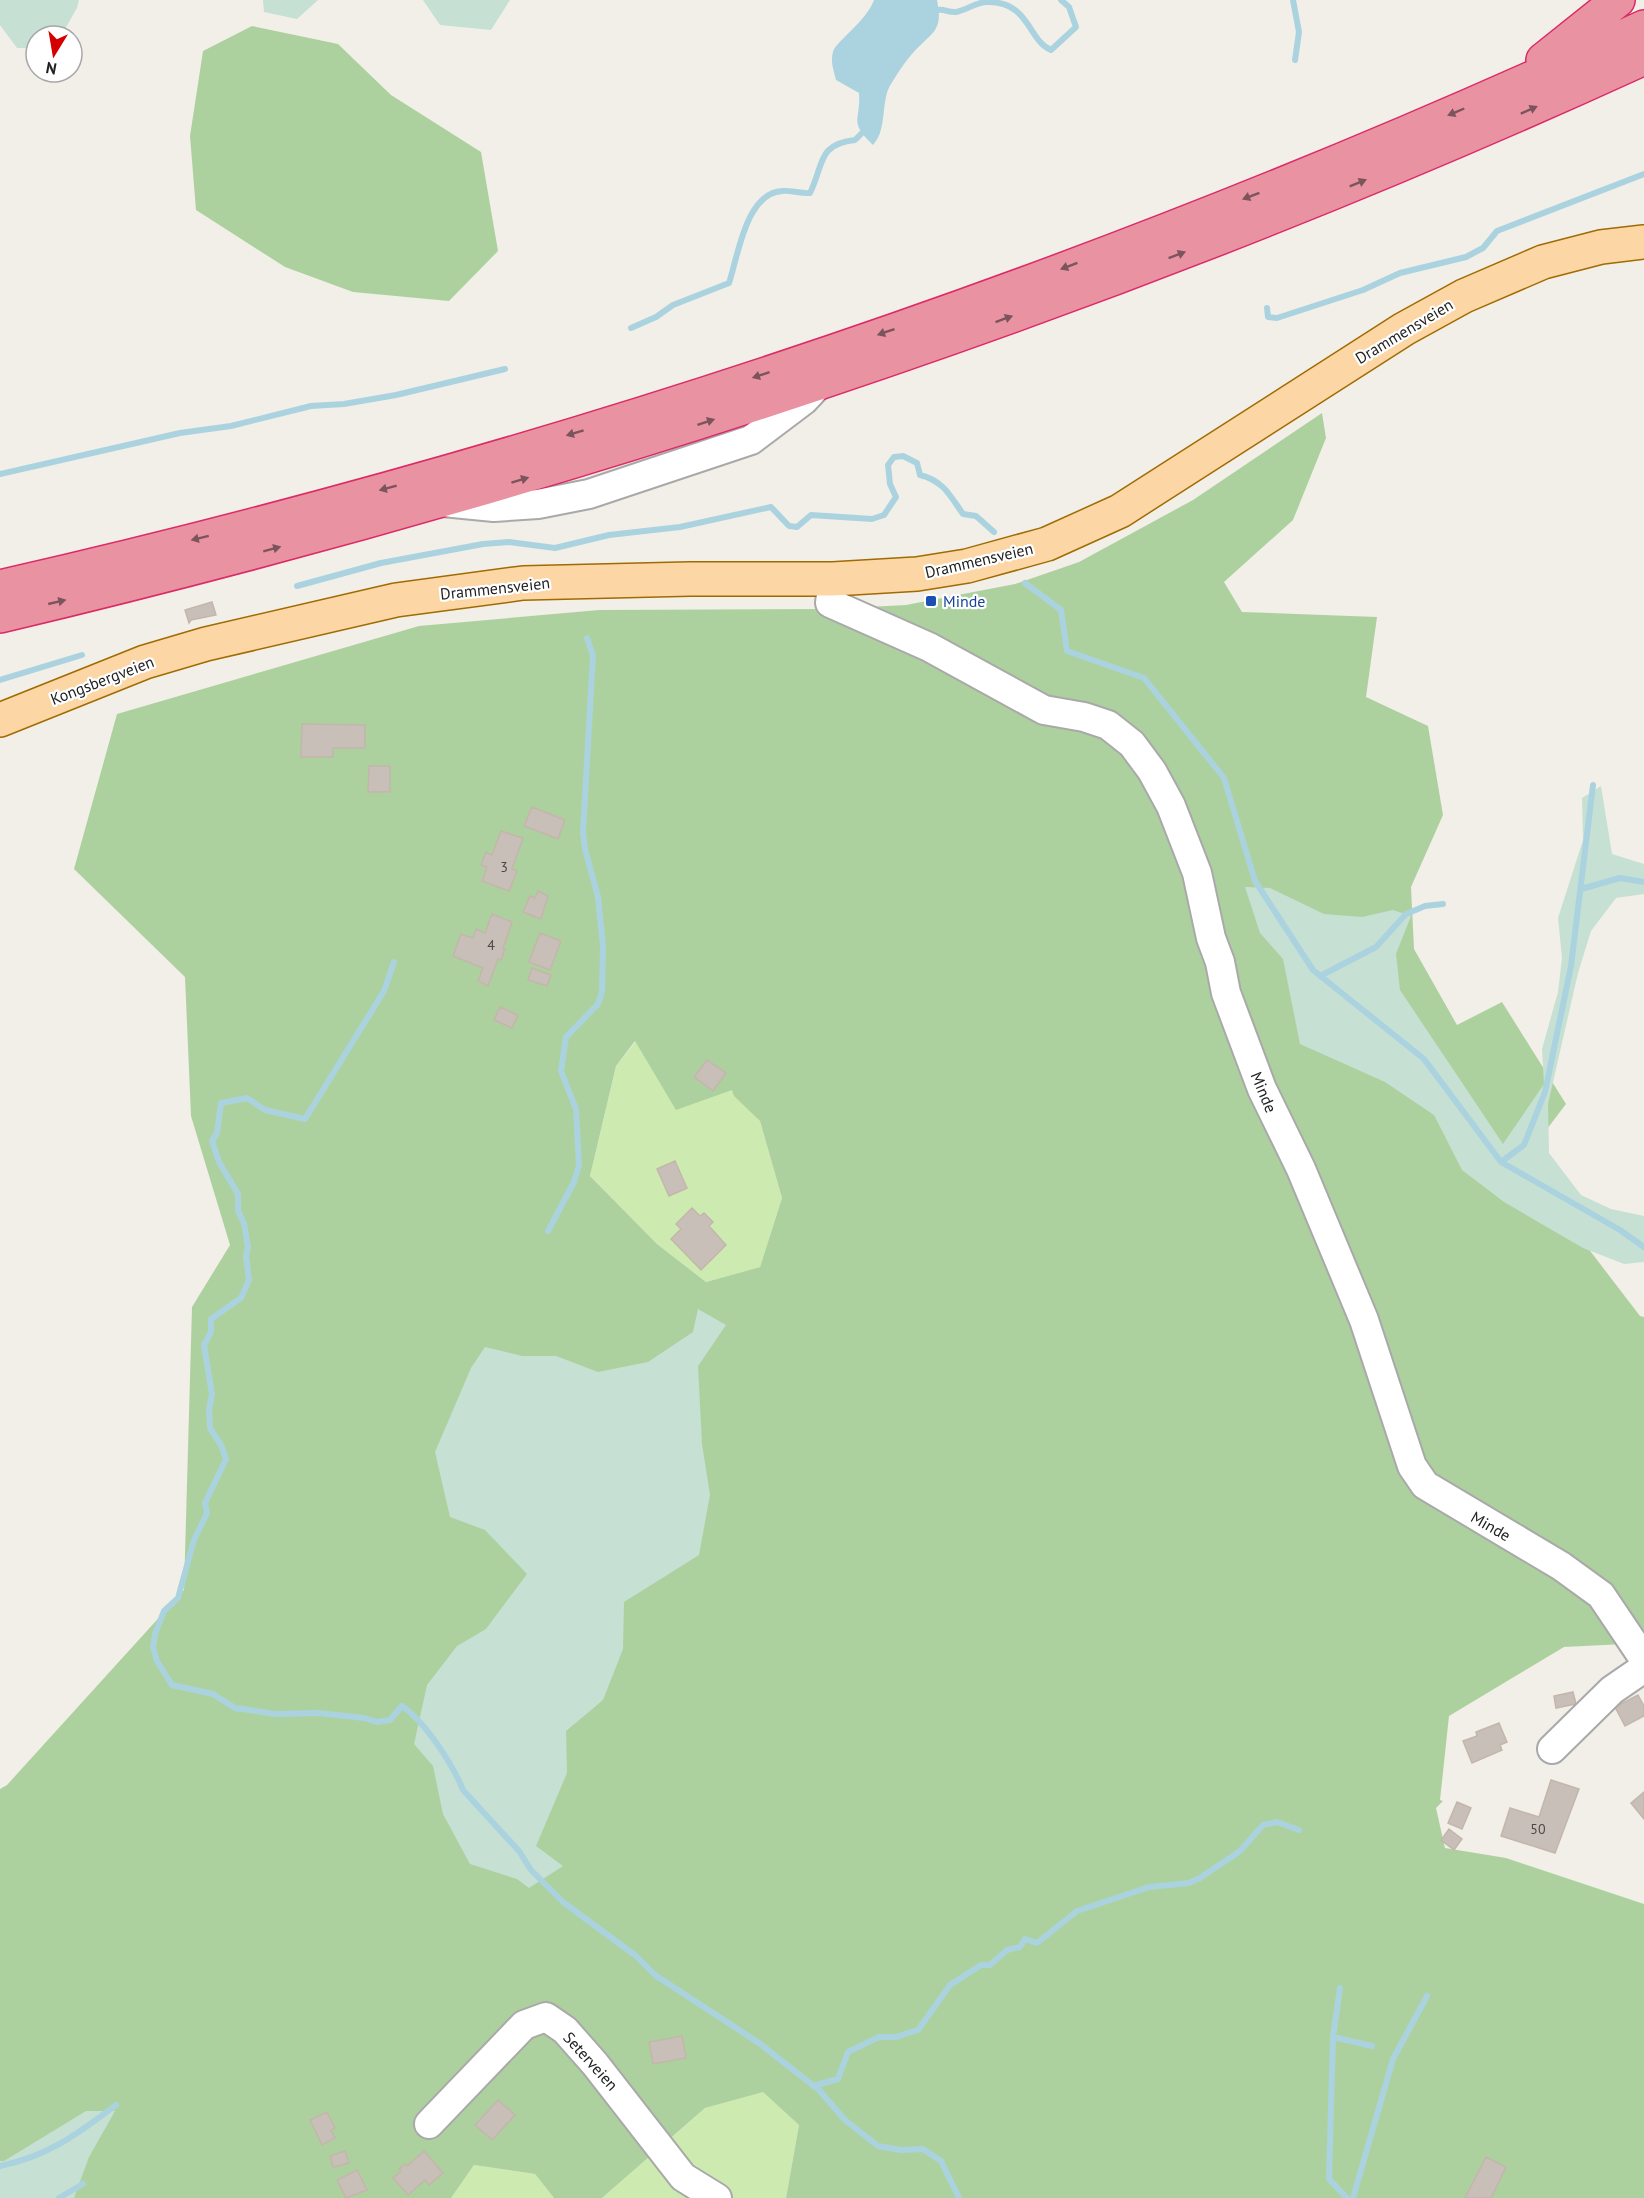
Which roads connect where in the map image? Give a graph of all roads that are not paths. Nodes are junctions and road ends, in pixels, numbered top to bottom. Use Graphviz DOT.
graph roads {
  1 [pos="1618,0"];
  2 [pos="1644,27"];
  3 [pos="1638,63"];
  4 [pos="1509,88"];
  5 [pos="1644,242"];
  6 [pos="818,386"];
  7 [pos="443,502"];
  8 [pos="0,587"];
  9 [pos="831,591"];
  10 [pos="0,616"];
  11 [pos="206,644"];
  12 [pos="0,720"];
  13 [pos="1644,1659"];
  14 [pos="1644,1668"];
  15 [pos="1551,1749"];
  16 [pos="429,2124"];
  17 [pos="698,2194"];
  1 -- 4 [label="highway"];
  2 -- 4 [label="highway"];
  6 -- 3 [label="highway, one-way"];
  4 -- 8 [label="highway, one-way"];
  5 -- 9 [label="main road, Drammensveien"];
  7 -- 6 [label="highway, one-way"];
  6 -- 7 [label="street"];
  10 -- 7 [label="highway, one-way"];
  9 -- 11 [label="main road, Drammensveien"];
  9 -- 13 [label="street, Minde"];
  11 -- 12 [label="main road, Kongsbergveien"];
  14 -- 15 [label="street"];
  16 -- 17 [label="street, Seterveien"];
}
